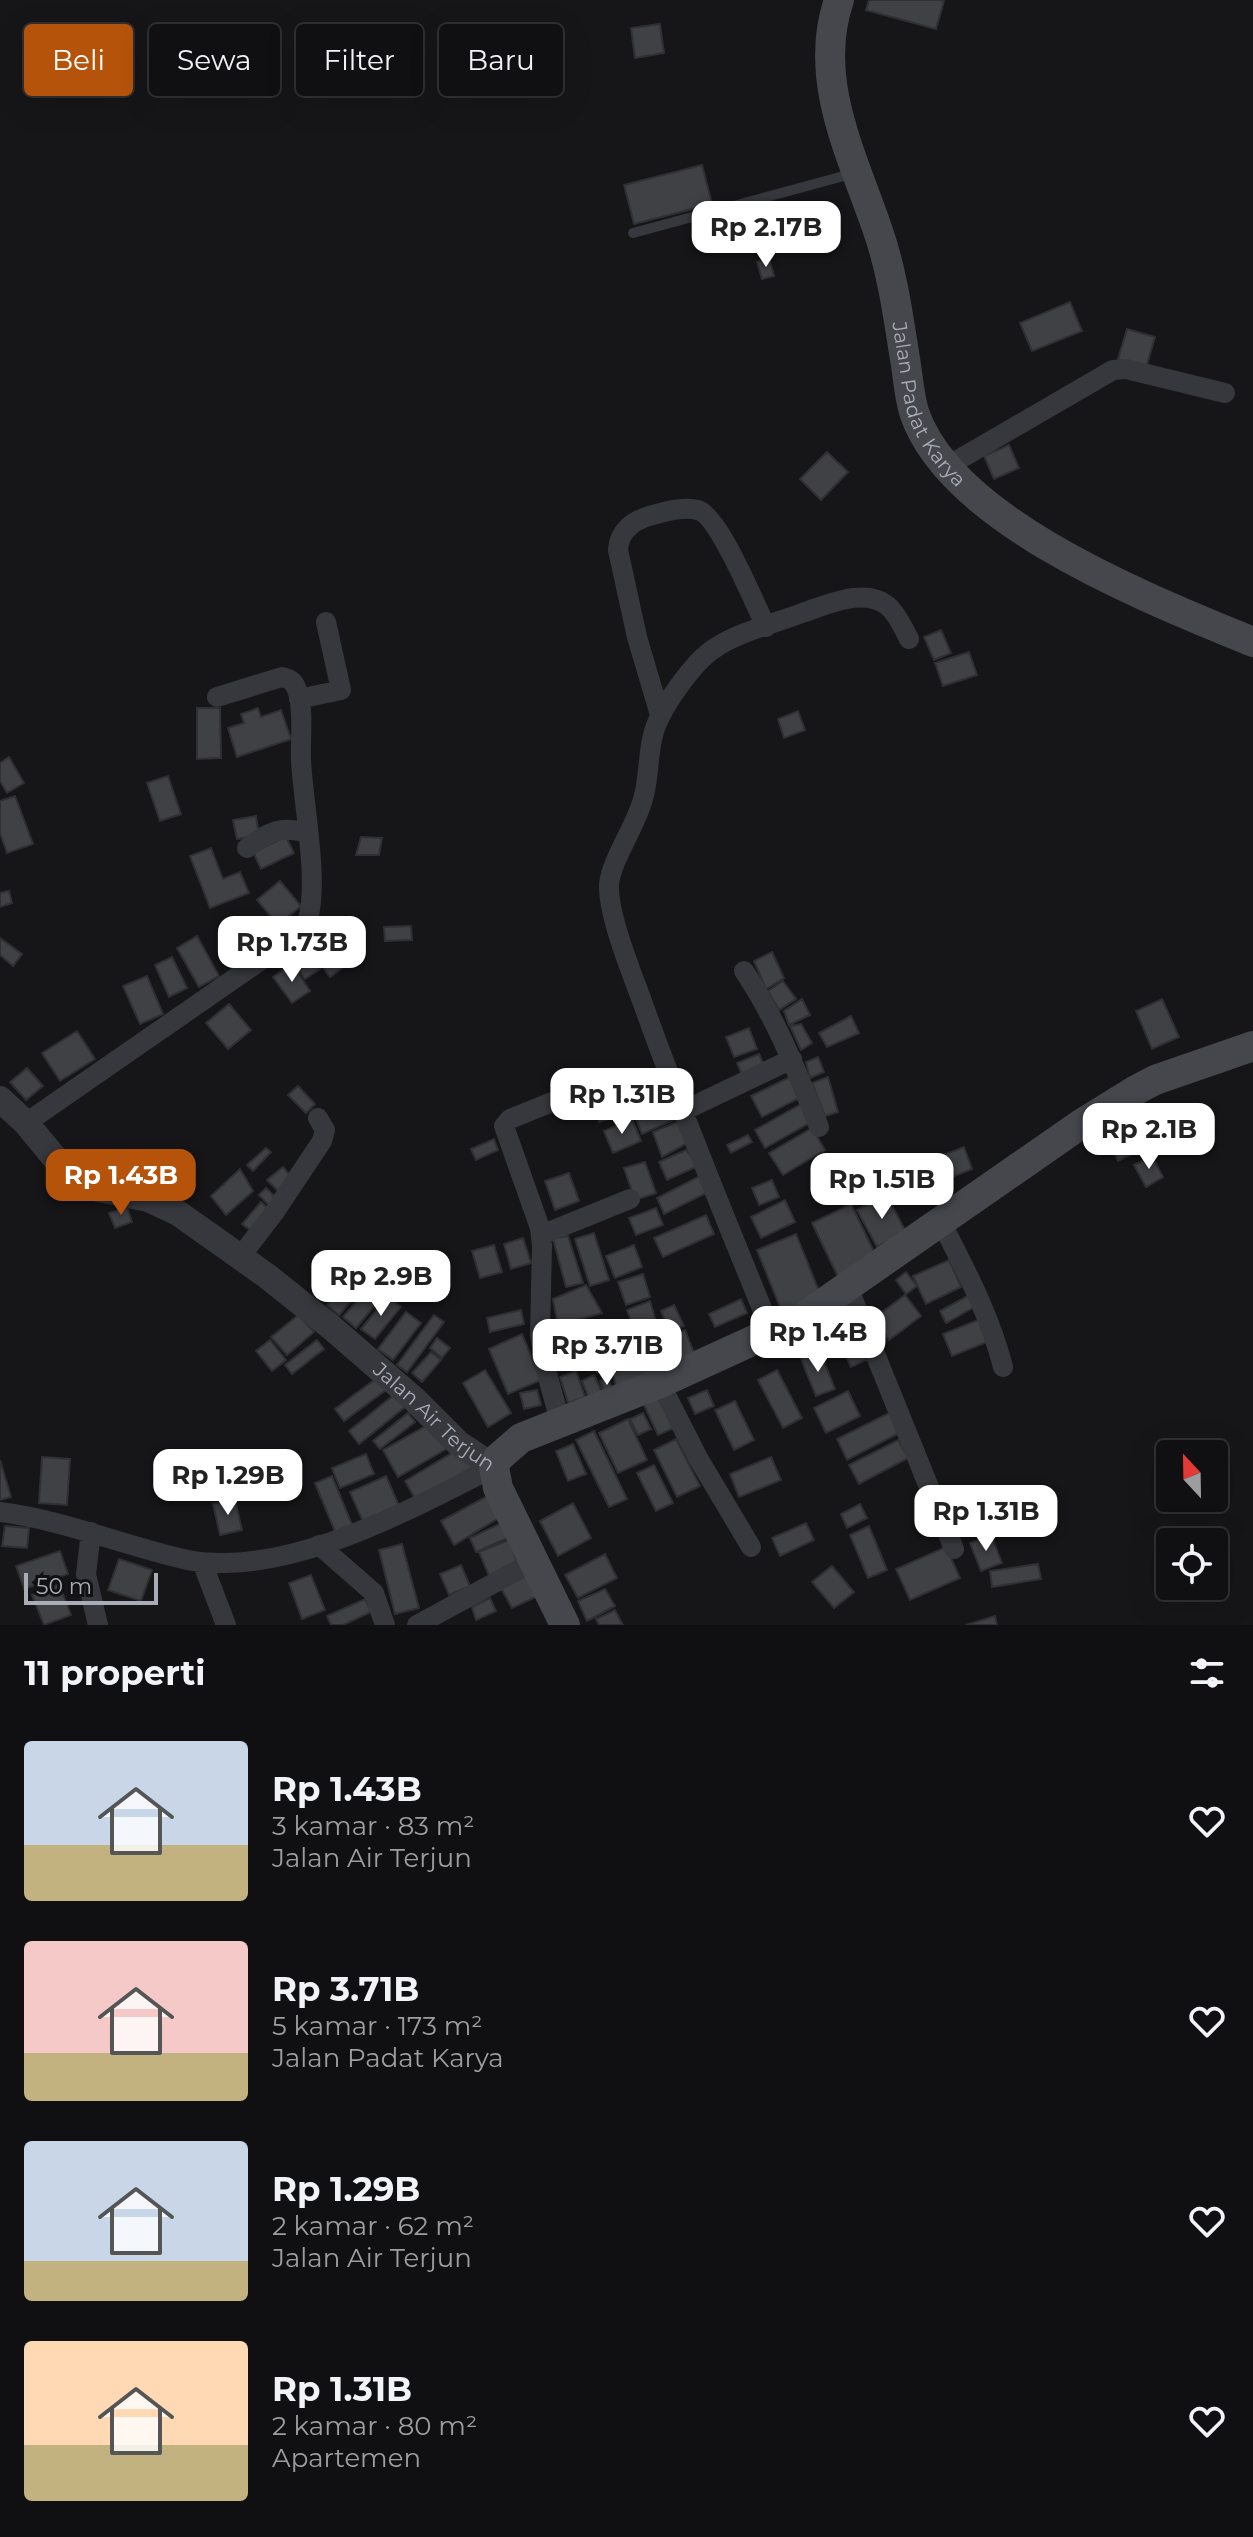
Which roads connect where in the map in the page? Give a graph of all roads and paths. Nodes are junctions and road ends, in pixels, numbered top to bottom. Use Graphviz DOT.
graph roads {
  1 [pos="839,0"];
  2 [pos="857,172"];
  3 [pos="633,233"];
  4 [pos="1225,393"];
  5 [pos="946,467"];
  6 [pos="326,622"];
  7 [pos="766,627"];
  8 [pos="909,639"];
  9 [pos="1253,642"];
  10 [pos="217,697"];
  11 [pos="299,699"];
  12 [pos="660,715"];
  13 [pos="307,833"];
  14 [pos="247,848"];
  15 [pos="744,971"];
  16 [pos="1253,1046"];
  17 [pos="792,1059"];
  18 [pos="587,1088"];
  19 [pos="0,1099"];
  20 [pos="683,1111"];
  21 [pos="318,1118"];
  22 [pos="26,1123"];
  23 [pos="819,1127"];
  24 [pos="630,1199"];
  25 [pos="941,1222"];
  26 [pos="541,1235"];
  27 [pos="240,1257"];
  28 [pos="848,1287"];
  29 [pos="772,1333"];
  30 [pos="1003,1367"];
  31 [pos="660,1383"];
  32 [pos="560,1421"];
  33 [pos="494,1467"];
  34 [pos="0,1512"];
  35 [pos="91,1532"];
  36 [pos="319,1545"];
  37 [pos="751,1547"];
  38 [pos="954,1549"];
  39 [pos="202,1562"];
  40 [pos="533,1562"];
  41 [pos="98,1625"];
  42 [pos="226,1625"];
  43 [pos="385,1625"];
  44 [pos="417,1625"];
  45 [pos="565,1625"];
  1 -- 2 [label="main road, Jalan Padat Karya"];
  2 -- 3 [label="lane"];
  2 -- 5 [label="main road, Jalan Padat Karya"];
  4 -- 5 [label="street"];
  5 -- 9 [label="main road, Jalan Padat Karya"];
  6 -- 11 [label="street"];
  7 -- 8 [label="street"];
  7 -- 12 [label="street"];
  7 -- 12 [label="street"];
  10 -- 11 [label="street"];
  11 -- 13 [label="street"];
  12 -- 20 [label="street"];
  13 -- 14 [label="street"];
  13 -- 22 [label="street"];
  15 -- 17 [label="street"];
  16 -- 25 [label="main road"];
  17 -- 20 [label="street"];
  17 -- 23 [label="street"];
  18 -- 26 [label="street"];
  19 -- 22 [label="street, Jalan Air Terjun"];
  20 -- 29 [label="street"];
  21 -- 27 [label="street"];
  22 -- 27 [label="street, Jalan Air Terjun"];
  24 -- 26 [label="street"];
  25 -- 28 [label="main road"];
  25 -- 30 [label="street"];
  26 -- 32 [label="street"];
  27 -- 33 [label="street, Jalan Air Terjun"];
  28 -- 29 [label="main road"];
  28 -- 38 [label="street"];
  29 -- 31 [label="main road"];
  31 -- 32 [label="main road"];
  31 -- 37 [label="street"];
  32 -- 33 [label="main road"];
  33 -- 36 [label="street, Jalan Air Terjun"];
  33 -- 40 [label="main road"];
  34 -- 35 [label="street, Jalan Air Terjun"];
  35 -- 39 [label="street, Jalan Air Terjun"];
  35 -- 41 [label="street"];
  36 -- 39 [label="street, Jalan Air Terjun"];
  36 -- 43 [label="street"];
  39 -- 42 [label="street"];
  40 -- 44 [label="street"];
  40 -- 45 [label="main road"];
}
